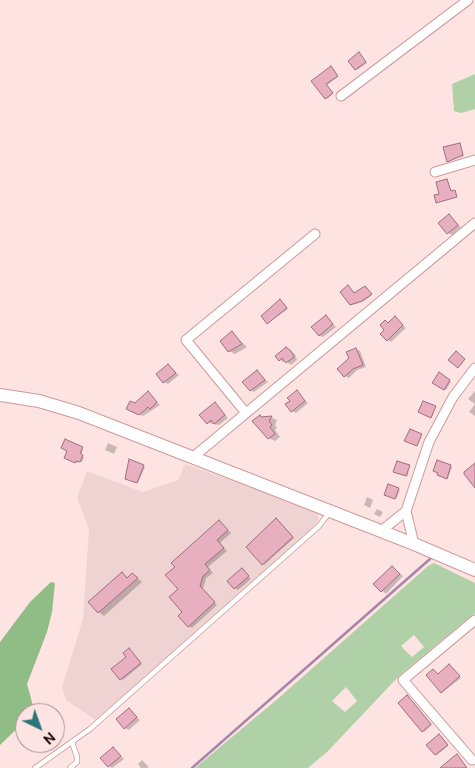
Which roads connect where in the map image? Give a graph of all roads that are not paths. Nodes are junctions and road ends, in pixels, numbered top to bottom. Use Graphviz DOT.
graph roads {
  1 [pos="468,0"];
  2 [pos="341,96"];
  3 [pos="475,160"];
  4 [pos="435,172"];
  5 [pos="475,223"];
  6 [pos="315,234"];
  7 [pos="475,368"];
  8 [pos="0,395"];
  9 [pos="246,412"];
  10 [pos="192,458"];
  11 [pos="406,511"];
  12 [pos="330,512"];
  13 [pos="380,531"];
  14 [pos="414,544"];
  15 [pos="475,570"];
  16 [pos="475,620"];
  17 [pos="72,742"];
  18 [pos="472,760"];
  19 [pos="35,768"];
  20 [pos="70,768"];
  1 -- 2 [label="street"];
  3 -- 4 [label="street"];
  5 -- 9 [label="street"];
  6 -- 9 [label="street"];
  7 -- 11 [label="street"];
  8 -- 10 [label="street"];
  9 -- 10 [label="street"];
  10 -- 12 [label="street"];
  11 -- 13 [label="street"];
  11 -- 14 [label="street"];
  12 -- 13 [label="street"];
  12 -- 17 [label="lane"];
  13 -- 14 [label="street"];
  14 -- 15 [label="street"];
  16 -- 18 [label="street"];
  17 -- 19 [label="lane"];
  17 -- 20 [label="lane"];
}
